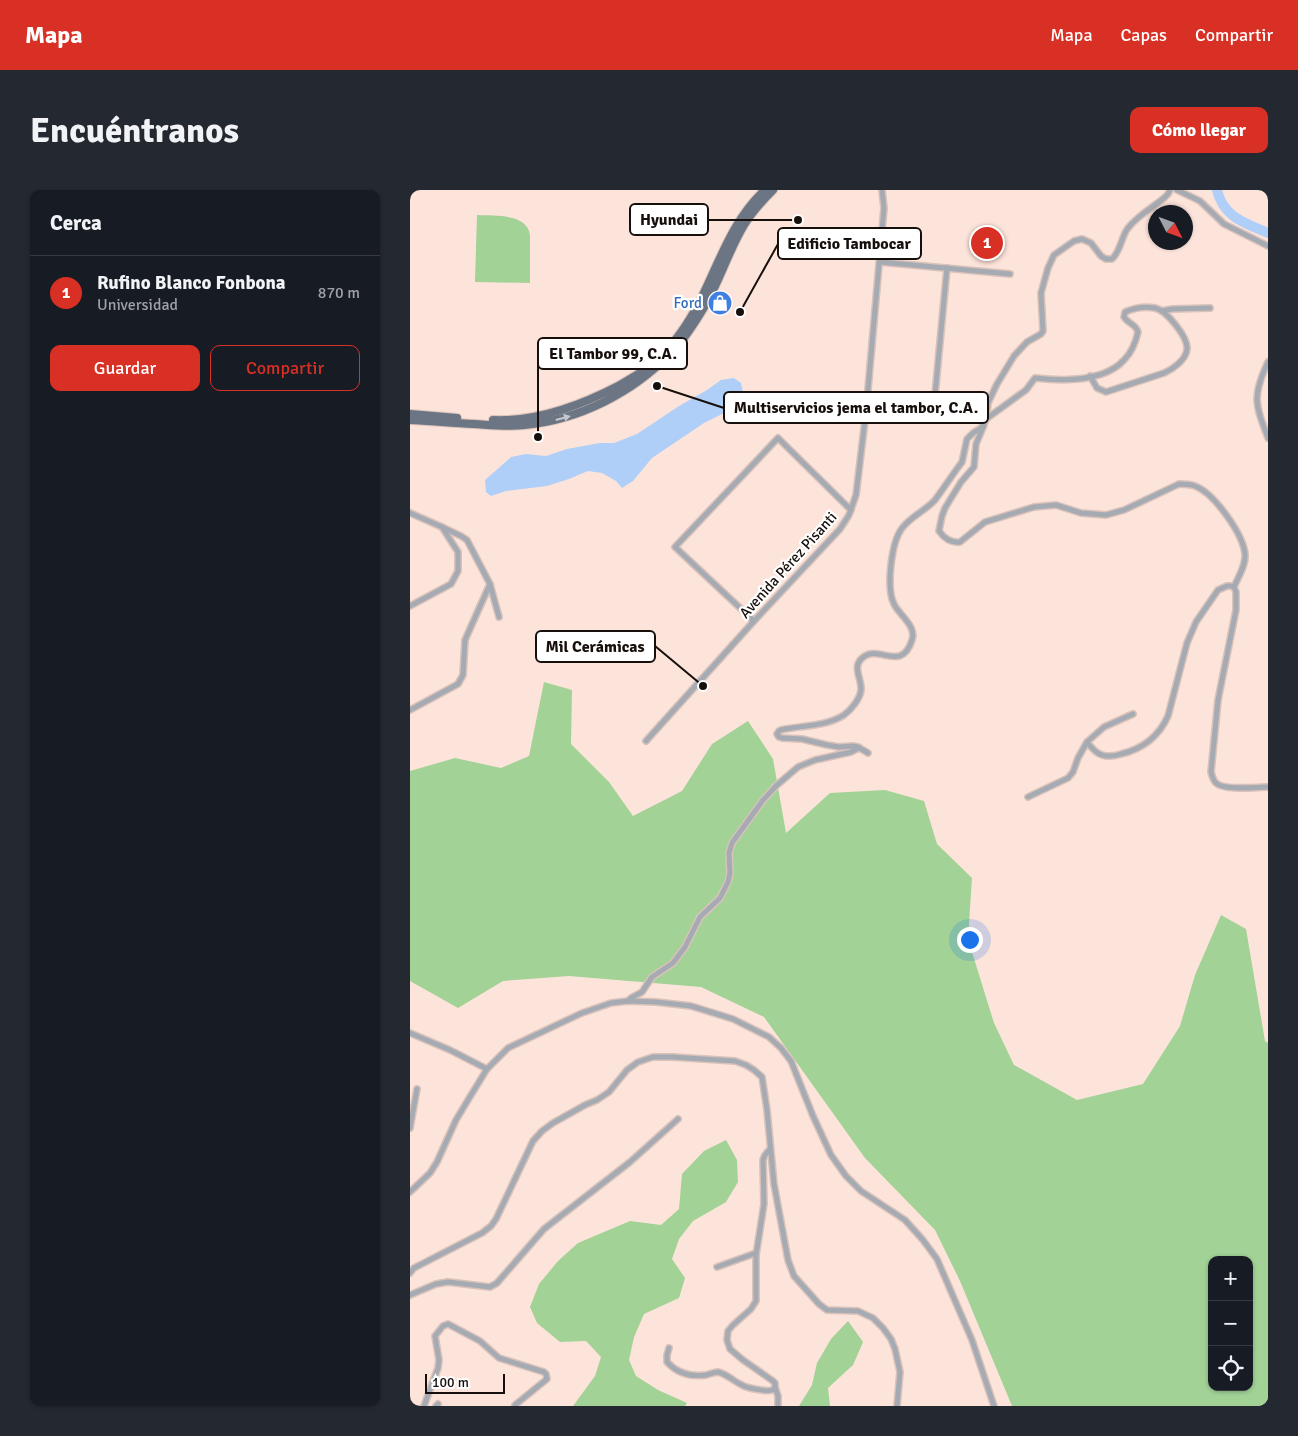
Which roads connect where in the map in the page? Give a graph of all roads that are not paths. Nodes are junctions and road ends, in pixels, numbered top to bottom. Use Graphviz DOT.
graph roads {
  1 [pos="764,190"];
  2 [pos="773,190"];
  3 [pos="882,190"];
  4 [pos="1170,190"];
  5 [pos="1177,190"];
  6 [pos="1268,246"];
  7 [pos="880,262"];
  8 [pos="947,268"];
  9 [pos="1010,274"];
  10 [pos="1210,308"];
  11 [pos="1162,311"];
  12 [pos="682,336"];
  13 [pos="1268,362"];
  14 [pos="1090,376"];
  15 [pos="866,412"];
  16 [pos="410,414"];
  17 [pos="410,420"];
  18 [pos="985,420"];
  19 [pos="1268,438"];
  20 [pos="851,510"];
  21 [pos="410,513"];
  22 [pos="442,527"];
  23 [pos="490,584"];
  24 [pos="1234,588"];
  25 [pos="410,606"];
  26 [pos="499,617"];
  27 [pos="754,621"];
  28 [pos="410,710"];
  29 [pos="1133,714"];
  30 [pos="646,741"];
  31 [pos="1087,742"];
  32 [pos="859,748"];
  33 [pos="868,753"];
  34 [pos="1268,787"];
  35 [pos="1028,797"];
  36 [pos="628,1001"];
  37 [pos="410,1033"];
  38 [pos="487,1069"];
  39 [pos="417,1089"];
  40 [pos="678,1119"];
  41 [pos="410,1128"];
  42 [pos="770,1149"];
  43 [pos="410,1192"];
  44 [pos="756,1253"];
  45 [pos="717,1267"];
  46 [pos="410,1273"];
  47 [pos="410,1295"];
  48 [pos="669,1348"];
  49 [pos="775,1387"];
  50 [pos="515,1405"];
  51 [pos="424,1406"];
  52 [pos="778,1406"];
  53 [pos="897,1406"];
  54 [pos="994,1406"];
  1 -- 12 [label="main road"];
  2 -- 12 [label="main road"];
  3 -- 7 [label="street, Avenida Pérez Pisanti"];
  4 -- 18 [label="street"];
  5 -- 6 [label="street"];
  7 -- 8 [label="street"];
  7 -- 15 [label="street, Avenida Pérez Pisanti"];
  8 -- 9 [label="street"];
  8 -- 15 [label="street"];
  10 -- 11 [label="street"];
  11 -- 14 [label="street"];
  11 -- 14 [label="street"];
  12 -- 16 [label="main road"];
  17 -- 12 [label="main road, one-way"];
  13 -- 19 [label="street"];
  14 -- 18 [label="street"];
  15 -- 20 [label="street, Avenida Pérez Pisanti"];
  18 -- 24 [label="street"];
  18 -- 32 [label="street"];
  20 -- 27 [label="street, Avenida Pérez Pisanti"];
  20 -- 27 [label="street"];
  21 -- 22 [label="street"];
  22 -- 23 [label="street"];
  22 -- 25 [label="street"];
  23 -- 26 [label="street"];
  23 -- 28 [label="street"];
  24 -- 31 [label="street"];
  24 -- 34 [label="street"];
  27 -- 30 [label="street, Avenida Pérez Pisanti"];
  29 -- 31 [label="street"];
  31 -- 35 [label="street"];
  32 -- 33 [label="street"];
  32 -- 36 [label="street"];
  36 -- 38 [label="street"];
  36 -- 54 [label="street"];
  37 -- 38 [label="street"];
  38 -- 43 [label="street"];
  39 -- 41 [label="street"];
  40 -- 47 [label="street"];
  42 -- 44 [label="street"];
  42 -- 46 [label="street"];
  42 -- 53 [label="street"];
  44 -- 45 [label="street"];
  44 -- 49 [label="street"];
  48 -- 49 [label="street"];
  49 -- 52 [label="street"];
  50 -- 51 [label="street"];
}
